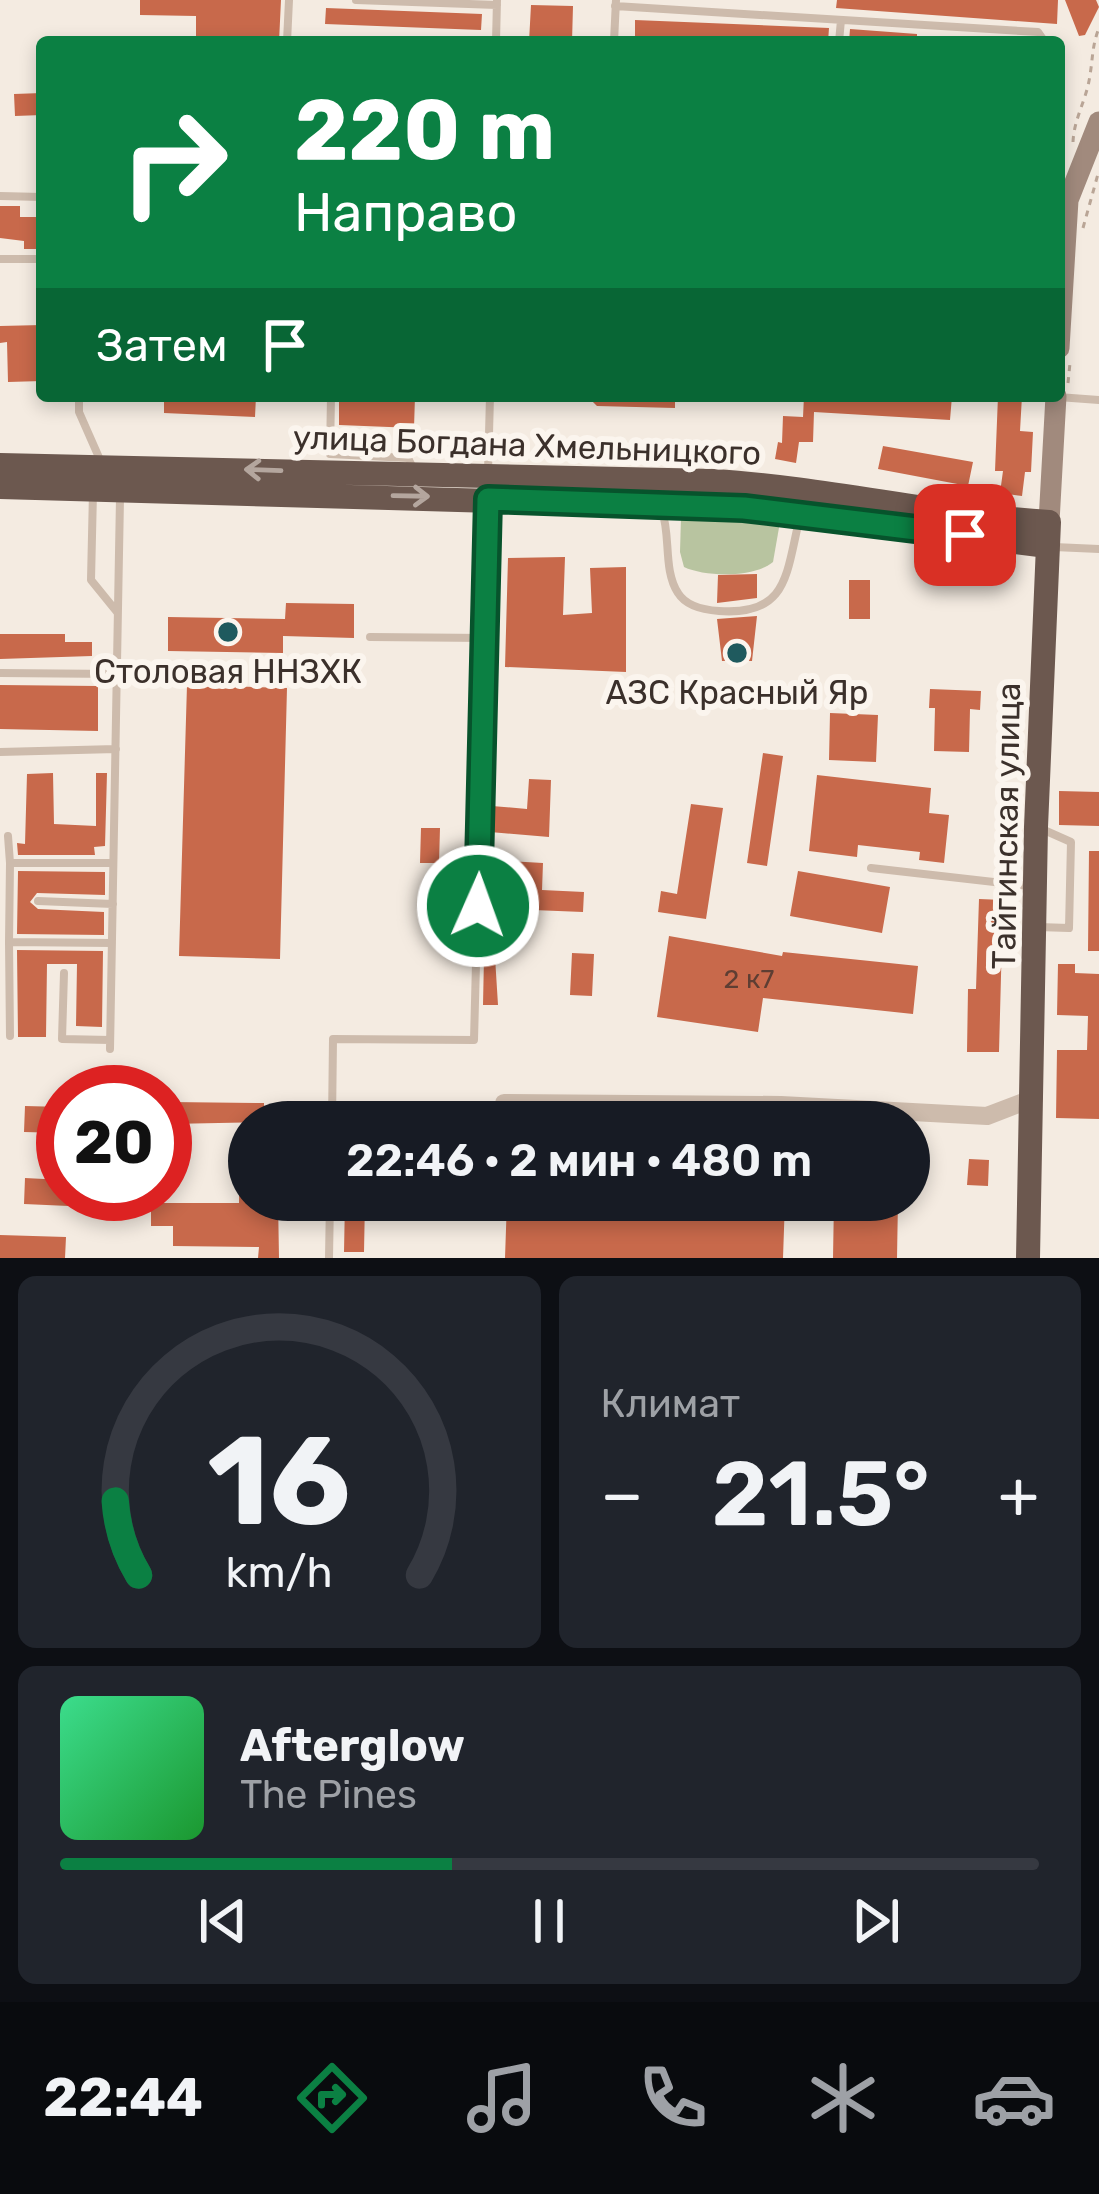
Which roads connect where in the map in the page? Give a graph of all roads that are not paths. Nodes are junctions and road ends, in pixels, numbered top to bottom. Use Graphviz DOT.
graph roads {
  1 [pos="289,0"];
  2 [pos="356,0"];
  3 [pos="497,3"];
  4 [pos="616,3"];
  5 [pos="841,20"];
  6 [pos="287,36"];
  7 [pos="496,36"];
  8 [pos="614,36"];
  9 [pos="840,36"];
  10 [pos="1041,36"];
  11 [pos="1099,122"];
  12 [pos="1092,154"];
  13 [pos="1065,185"];
  14 [pos="0,196"];
  15 [pos="36,196"];
  16 [pos="0,259"];
  17 [pos="36,259"];
  18 [pos="1065,398"];
  19 [pos="1099,400"];
  20 [pos="79,402"];
  21 [pos="332,402"];
  22 [pos="490,402"];
  23 [pos="1056,402"];
  24 [pos="331,463"];
  25 [pos="0,465"];
  26 [pos="115,474"];
  27 [pos="488,487"];
  28 [pos="0,488"];
  29 [pos="93,491"];
  30 [pos="714,493"];
  31 [pos="660,503"];
  32 [pos="801,513"];
  33 [pos="1048,534"];
  34 [pos="1099,549"];
  35 [pos="117,611"];
  36 [pos="370,637"];
  37 [pos="487,638"];
  38 [pos="0,673"];
  39 [pos="117,674"];
  40 [pos="116,749"];
  41 [pos="0,752"];
  42 [pos="1036,827"];
  43 [pos="8,836"];
  44 [pos="10,862"];
  45 [pos="113,863"];
  46 [pos="871,868"];
  47 [pos="1036,887"];
  48 [pos="38,901"];
  49 [pos="113,904"];
  50 [pos="1036,927"];
  51 [pos="9,942"];
  52 [pos="112,943"];
  53 [pos="64,973"];
  54 [pos="10,1036"];
  55 [pos="1034,1098"];
  56 [pos="332,1101"];
  57 [pos="930,1113"];
  58 [pos="330,1221"];
  59 [pos="329,1258"];
  60 [pos="1028,1258"];
  1 -- 6 [label="lane"];
  2 -- 3 [label="lane"];
  3 -- 7 [label="lane"];
  4 -- 5 [label="lane"];
  4 -- 8 [label="lane"];
  5 -- 9 [label="lane"];
  5 -- 10 [label="lane"];
  11 -- 12 [label="main road"];
  12 -- 13 [label="main road"];
  14 -- 15 [label="lane"];
  16 -- 17 [label="lane"];
  18 -- 19 [label="lane"];
  20 -- 26 [label="lane"];
  21 -- 24 [label="lane"];
  22 -- 27 [label="lane"];
  23 -- 33 [label="main road, Тайгинская улица"];
  24 -- 26 [label="highway, улица Богдана Хмельницкого, one-way"];
  24 -- 27 [label="highway, улица Богдана Хмельницкого"];
  25 -- 26 [label="highway, улица Богдана Хмельницкого"];
  26 -- 27 [label="highway, улица Богдана Хмельницкого, one-way"];
  26 -- 29 [label="highway, улица Богдана Хмельницкого"];
  26 -- 35 [label="lane"];
  27 -- 30 [label="highway, улица Богдана Хмельницкого"];
  27 -- 31 [label="highway, улица Богдана Хмельницкого"];
  27 -- 37 [label="lane"];
  28 -- 29 [label="highway, улица Богдана Хмельницкого"];
  29 -- 35 [label="lane"];
  30 -- 31 [label="highway, улица Богдана Хмельницкого"];
  30 -- 32 [label="highway, улица Богдана Хмельницкого"];
  30 -- 33 [label="highway, улица Богдана Хмельницкого"];
  31 -- 32 [label="lane"];
  32 -- 33 [label="highway, улица Богдана Хмельницкого"];
  33 -- 34 [label="lane"];
  33 -- 42 [label="highway, Тайгинская улица"];
  35 -- 39 [label="lane"];
  36 -- 37 [label="lane"];
  37 -- 56 [label="lane"];
  38 -- 39 [label="lane"];
  39 -- 40 [label="lane"];
  40 -- 41 [label="lane"];
  40 -- 45 [label="lane"];
  42 -- 47 [label="highway, Тайгинская улица"];
  42 -- 50 [label="lane"];
  43 -- 44 [label="lane"];
  44 -- 45 [label="lane"];
  44 -- 51 [label="lane"];
  45 -- 49 [label="lane"];
  46 -- 47 [label="lane"];
  47 -- 50 [label="highway, Тайгинская улица"];
  48 -- 49 [label="lane"];
  49 -- 52 [label="lane"];
  50 -- 55 [label="highway, Тайгинская улица"];
  51 -- 52 [label="lane"];
  51 -- 54 [label="lane"];
  52 -- 53 [label="lane"];
  55 -- 57 [label="street"];
  55 -- 60 [label="highway, Тайгинская улица"];
  58 -- 59 [label="lane"];
}
